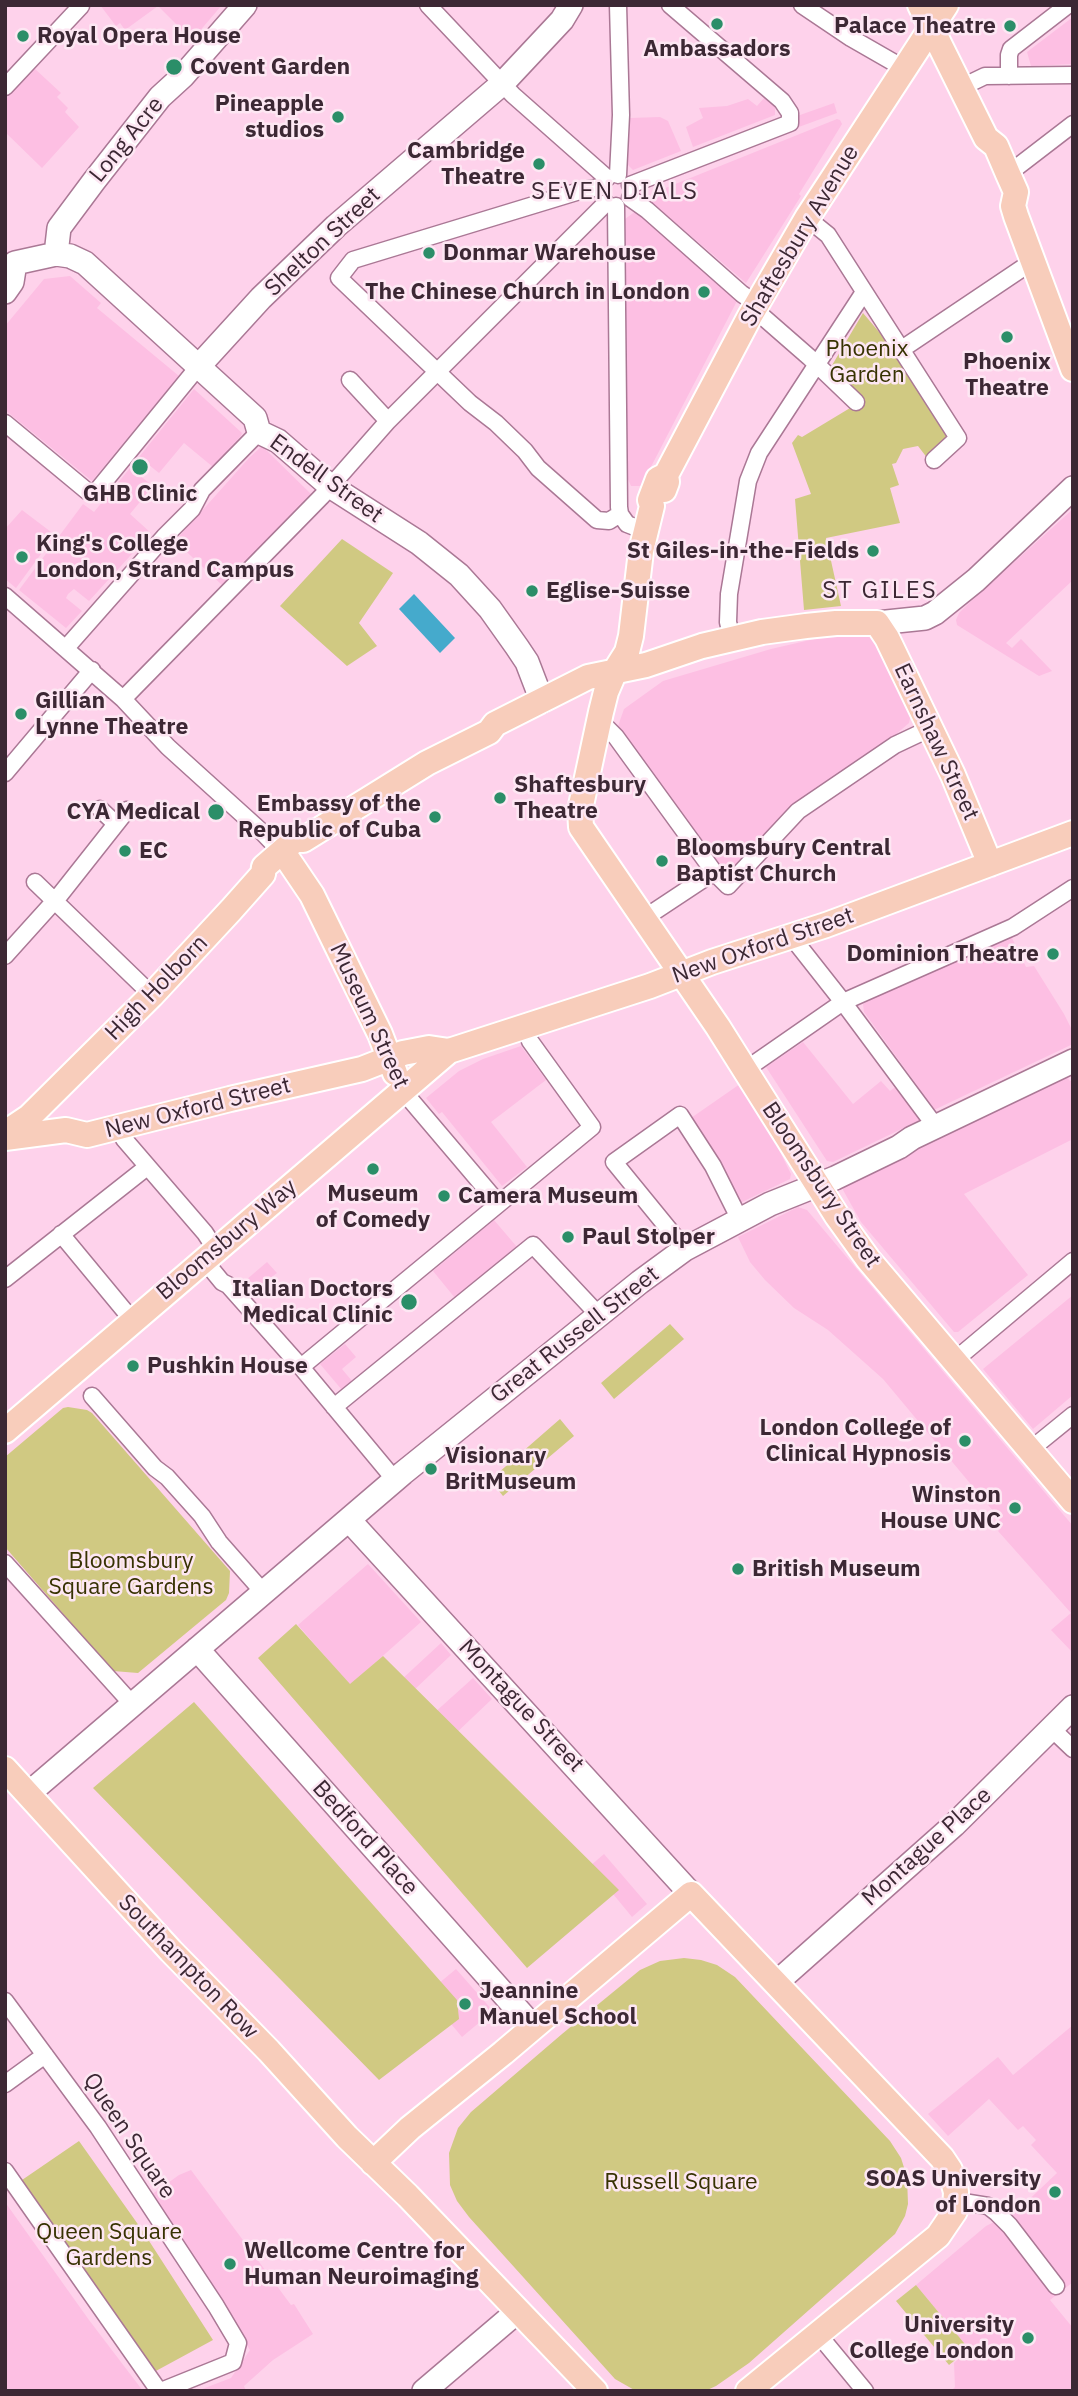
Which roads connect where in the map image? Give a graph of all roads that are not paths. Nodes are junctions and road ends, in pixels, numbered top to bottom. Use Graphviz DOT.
graph roads {
  1 [pos="245,5"];
  2 [pos="428,5"];
  3 [pos="571,5"];
  4 [pos="618,5"];
  5 [pos="670,5"];
  6 [pos="802,5"];
  7 [pos="920,5"];
  8 [pos="946,5"];
  9 [pos="1068,5"];
  10 [pos="81,6"];
  11 [pos="931,27"];
  12 [pos="905,69"];
  13 [pos="1073,75"];
  14 [pos="1009,76"];
  15 [pos="503,83"];
  16 [pos="5,88"];
  17 [pos="960,88"];
  18 [pos="1073,124"];
  19 [pos="986,138"];
  20 [pos="1008,174"];
  21 [pos="615,190"];
  22 [pos="1013,206"];
  23 [pos="807,218"];
  24 [pos="56,254"];
  25 [pos="10,260"];
  26 [pos="1033,261"];
  27 [pos="5,292"];
  28 [pos="864,292"];
  29 [pos="755,307"];
  30 [pos="902,349"];
  31 [pos="817,364"];
  32 [pos="198,367"];
  33 [pos="1073,369"];
  34 [pos="439,372"];
  35 [pos="350,380"];
  36 [pos="856,402"];
  37 [pos="388,421"];
  38 [pos="5,422"];
  39 [pos="259,432"];
  40 [pos="934,460"];
  41 [pos="1073,488"];
  42 [pos="324,492"];
  43 [pos="620,514"];
  44 [pos="645,531"];
  45 [pos="5,596"];
  46 [pos="877,623"];
  47 [pos="732,639"];
  48 [pos="66,648"];
  49 [pos="92,670"];
  50 [pos="615,671"];
  51 [pos="123,699"];
  52 [pos="546,708"];
  53 [pos="598,725"];
  54 [pos="931,728"];
  55 [pos="5,773"];
  56 [pos="100,809"];
  57 [pos="127,810"];
  58 [pos="116,824"];
  59 [pos="1071,837"];
  60 [pos="291,850"];
  61 [pos="990,864"];
  62 [pos="714,872"];
  63 [pos="35,882"];
  64 [pos="1073,888"];
  65 [pos="55,900"];
  66 [pos="643,919"];
  67 [pos="792,936"];
  68 [pos="5,956"];
  69 [pos="681,975"];
  70 [pos="152,995"];
  71 [pos="844,1002"];
  72 [pos="524,1025"];
  73 [pos="449,1051"];
  74 [pos="389,1059"];
  75 [pos="1073,1061"];
  76 [pos="745,1070"];
  77 [pos="62,1084"];
  78 [pos="403,1091"];
  79 [pos="118,1127"];
  80 [pos="936,1127"];
  81 [pos="66,1130"];
  82 [pos="5,1136"];
  83 [pos="147,1167"];
  84 [pos="818,1185"];
  85 [pos="498,1202"];
  86 [pos="740,1220"];
  87 [pos="61,1234"];
  88 [pos="685,1249"];
  89 [pos="210,1255"];
  90 [pos="1073,1261"];
  91 [pos="5,1279"];
  92 [pos="601,1314"];
  93 [pos="133,1321"];
  94 [pos="955,1360"];
  95 [pos="301,1367"];
  96 [pos="92,1396"];
  97 [pos="334,1408"];
  98 [pos="1073,1415"];
  99 [pos="5,1431"];
  100 [pos="1030,1450"];
  101 [pos="395,1480"];
  102 [pos="1073,1501"];
  103 [pos="349,1520"];
  104 [pos="5,1563"];
  105 [pos="264,1593"];
  106 [pos="197,1649"];
  107 [pos="133,1705"];
  108 [pos="1073,1707"];
  109 [pos="1052,1729"];
  110 [pos="1073,1749"];
  111 [pos="5,1769"];
  112 [pos="28,1794"];
  113 [pos="691,1894"];
  114 [pos="776,1983"];
  115 [pos="5,2001"];
  116 [pos="533,2027"];
  117 [pos="45,2055"];
  118 [pos="5,2084"];
  119 [pos="373,2163"];
  120 [pos="5,2171"];
  121 [pos="957,2201"];
  122 [pos="1056,2286"];
  123 [pos="518,2311"];
  124 [pos="818,2334"];
  125 [pos="160,2391"];
  126 [pos="424,2391"];
  127 [pos="595,2391"];
  128 [pos="748,2391"];
  129 [pos="865,2391"];
  1 -- 24 [label="street, Long Acre"];
  2 -- 15 [label="street"];
  3 -- 15 [label="street, Shelton Street"];
  4 -- 21 [label="street"];
  5 -- 21 [label="street"];
  6 -- 12 [label="street"];
  7 -- 11 [label="main road"];
  8 -- 11 [label="main road, Shaftesbury Avenue"];
  9 -- 14 [label="street"];
  10 -- 16 [label="street"];
  11 -- 12 [label="main road, Shaftesbury Avenue"];
  11 -- 17 [label="main road"];
  12 -- 23 [label="main road, Shaftesbury Avenue"];
  13 -- 14 [label="street"];
  14 -- 17 [label="street"];
  15 -- 21 [label="street"];
  15 -- 32 [label="street, Shelton Street"];
  17 -- 19 [label="main road"];
  18 -- 20 [label="street"];
  19 -- 20 [label="main road"];
  19 -- 22 [label="main road"];
  20 -- 22 [label="main road"];
  21 -- 29 [label="street"];
  21 -- 34 [label="street"];
  21 -- 34 [label="street"];
  21 -- 43 [label="street"];
  22 -- 26 [label="main road"];
  23 -- 28 [label="street"];
  23 -- 29 [label="main road, Shaftesbury Avenue"];
  24 -- 25 [label="street"];
  24 -- 32 [label="street, Endell Street"];
  25 -- 27 [label="street"];
  26 -- 30 [label="street"];
  26 -- 33 [label="main road"];
  28 -- 30 [label="street"];
  28 -- 31 [label="street"];
  29 -- 31 [label="street"];
  29 -- 44 [label="main road, Shaftesbury Avenue"];
  30 -- 40 [label="street"];
  31 -- 36 [label="street"];
  31 -- 47 [label="street"];
  32 -- 38 [label="street, Shelton Street"];
  32 -- 39 [label="street, Endell Street"];
  34 -- 37 [label="street"];
  34 -- 43 [label="street"];
  35 -- 37 [label="street"];
  37 -- 42 [label="street"];
  39 -- 42 [label="street, Endell Street"];
  39 -- 48 [label="street"];
  41 -- 46 [label="street"];
  42 -- 51 [label="street"];
  42 -- 52 [label="street, Endell Street"];
  43 -- 44 [label="street"];
  44 -- 50 [label="main road, Shaftesbury Avenue"];
  45 -- 48 [label="street"];
  46 -- 47 [label="main road"];
  46 -- 54 [label="main road, Earnshaw Street"];
  47 -- 50 [label="main road"];
  48 -- 49 [label="street"];
  49 -- 51 [label="street"];
  49 -- 55 [label="street"];
  50 -- 52 [label="main road"];
  50 -- 53 [label="main road, Shaftesbury Avenue"];
  51 -- 60 [label="street"];
  52 -- 60 [label="main road"];
  53 -- 62 [label="street"];
  53 -- 66 [label="main road, Shaftesbury Avenue"];
  54 -- 61 [label="main road, Earnshaw Street"];
  54 -- 62 [label="street"];
  56 -- 58 [label="street"];
  57 -- 58 [label="street"];
  58 -- 65 [label="street"];
  59 -- 61 [label="main road, New Oxford Street"];
  60 -- 70 [label="main road, High Holborn"];
  60 -- 74 [label="main road, Museum Street"];
  61 -- 67 [label="main road, New Oxford Street"];
  62 -- 66 [label="street"];
  63 -- 65 [label="street"];
  64 -- 71 [label="street"];
  65 -- 68 [label="street"];
  65 -- 70 [label="street"];
  66 -- 69 [label="main road, Shaftesbury Avenue"];
  67 -- 69 [label="main road, New Oxford Street"];
  67 -- 71 [label="street"];
  69 -- 72 [label="main road, New Oxford Street"];
  69 -- 76 [label="main road, Bloomsbury Street"];
  70 -- 77 [label="main road, High Holborn"];
  71 -- 76 [label="street"];
  71 -- 80 [label="street"];
  72 -- 73 [label="main road, New Oxford Street"];
  72 -- 85 [label="street"];
  73 -- 74 [label="main road, New Oxford Street"];
  73 -- 78 [label="main road, Bloomsbury Way"];
  74 -- 78 [label="main road, Museum Street"];
  74 -- 79 [label="main road, New Oxford Street"];
  75 -- 80 [label="street, Great Russell Street"];
  76 -- 84 [label="main road, Bloomsbury Street"];
  77 -- 81 [label="main road"];
  77 -- 82 [label="main road, High Holborn"];
  78 -- 85 [label="street, Museum Street"];
  78 -- 89 [label="main road, Bloomsbury Way"];
  79 -- 81 [label="main road, New Oxford Street"];
  79 -- 83 [label="street"];
  80 -- 84 [label="street, Great Russell Street"];
  81 -- 82 [label="main road, New Oxford Street"];
  83 -- 87 [label="street"];
  83 -- 89 [label="street"];
  84 -- 86 [label="street, Great Russell Street"];
  84 -- 94 [label="main road, Bloomsbury Street"];
  85 -- 95 [label="street"];
  86 -- 88 [label="street, Great Russell Street"];
  86 -- 88 [label="street"];
  87 -- 91 [label="street"];
  87 -- 93 [label="street"];
  88 -- 92 [label="street, Great Russell Street"];
  89 -- 93 [label="main road, Bloomsbury Way"];
  89 -- 95 [label="street"];
  90 -- 94 [label="street"];
  92 -- 97 [label="street"];
  92 -- 101 [label="street, Great Russell Street"];
  93 -- 99 [label="main road, Bloomsbury Way"];
  94 -- 100 [label="main road, Bloomsbury Street"];
  95 -- 97 [label="street"];
  96 -- 105 [label="street"];
  97 -- 101 [label="street"];
  98 -- 100 [label="street"];
  100 -- 102 [label="main road, Bloomsbury Street"];
  101 -- 103 [label="street, Great Russell Street"];
  103 -- 105 [label="street, Great Russell Street"];
  103 -- 113 [label="street, Montague Street"];
  104 -- 107 [label="street"];
  105 -- 106 [label="street, Great Russell Street"];
  106 -- 107 [label="street, Great Russell Street"];
  106 -- 116 [label="street, Bedford Place"];
  107 -- 112 [label="street, Great Russell Street"];
  108 -- 109 [label="street, Montague Place"];
  109 -- 110 [label="street"];
  109 -- 114 [label="street, Montague Place"];
  111 -- 112 [label="main road, Southampton Row"];
  112 -- 119 [label="main road, Southampton Row"];
  113 -- 114 [label="main road"];
  113 -- 116 [label="main road"];
  114 -- 121 [label="main road"];
  115 -- 117 [label="street"];
  116 -- 119 [label="main road"];
  117 -- 118 [label="street"];
  117 -- 125 [label="street, Queen Square"];
  119 -- 123 [label="main road"];
  120 -- 125 [label="street, Queen Square"];
  121 -- 122 [label="street"];
  121 -- 124 [label="main road"];
  123 -- 126 [label="street"];
  123 -- 127 [label="main road"];
  124 -- 128 [label="main road"];
  124 -- 129 [label="street"];
}
